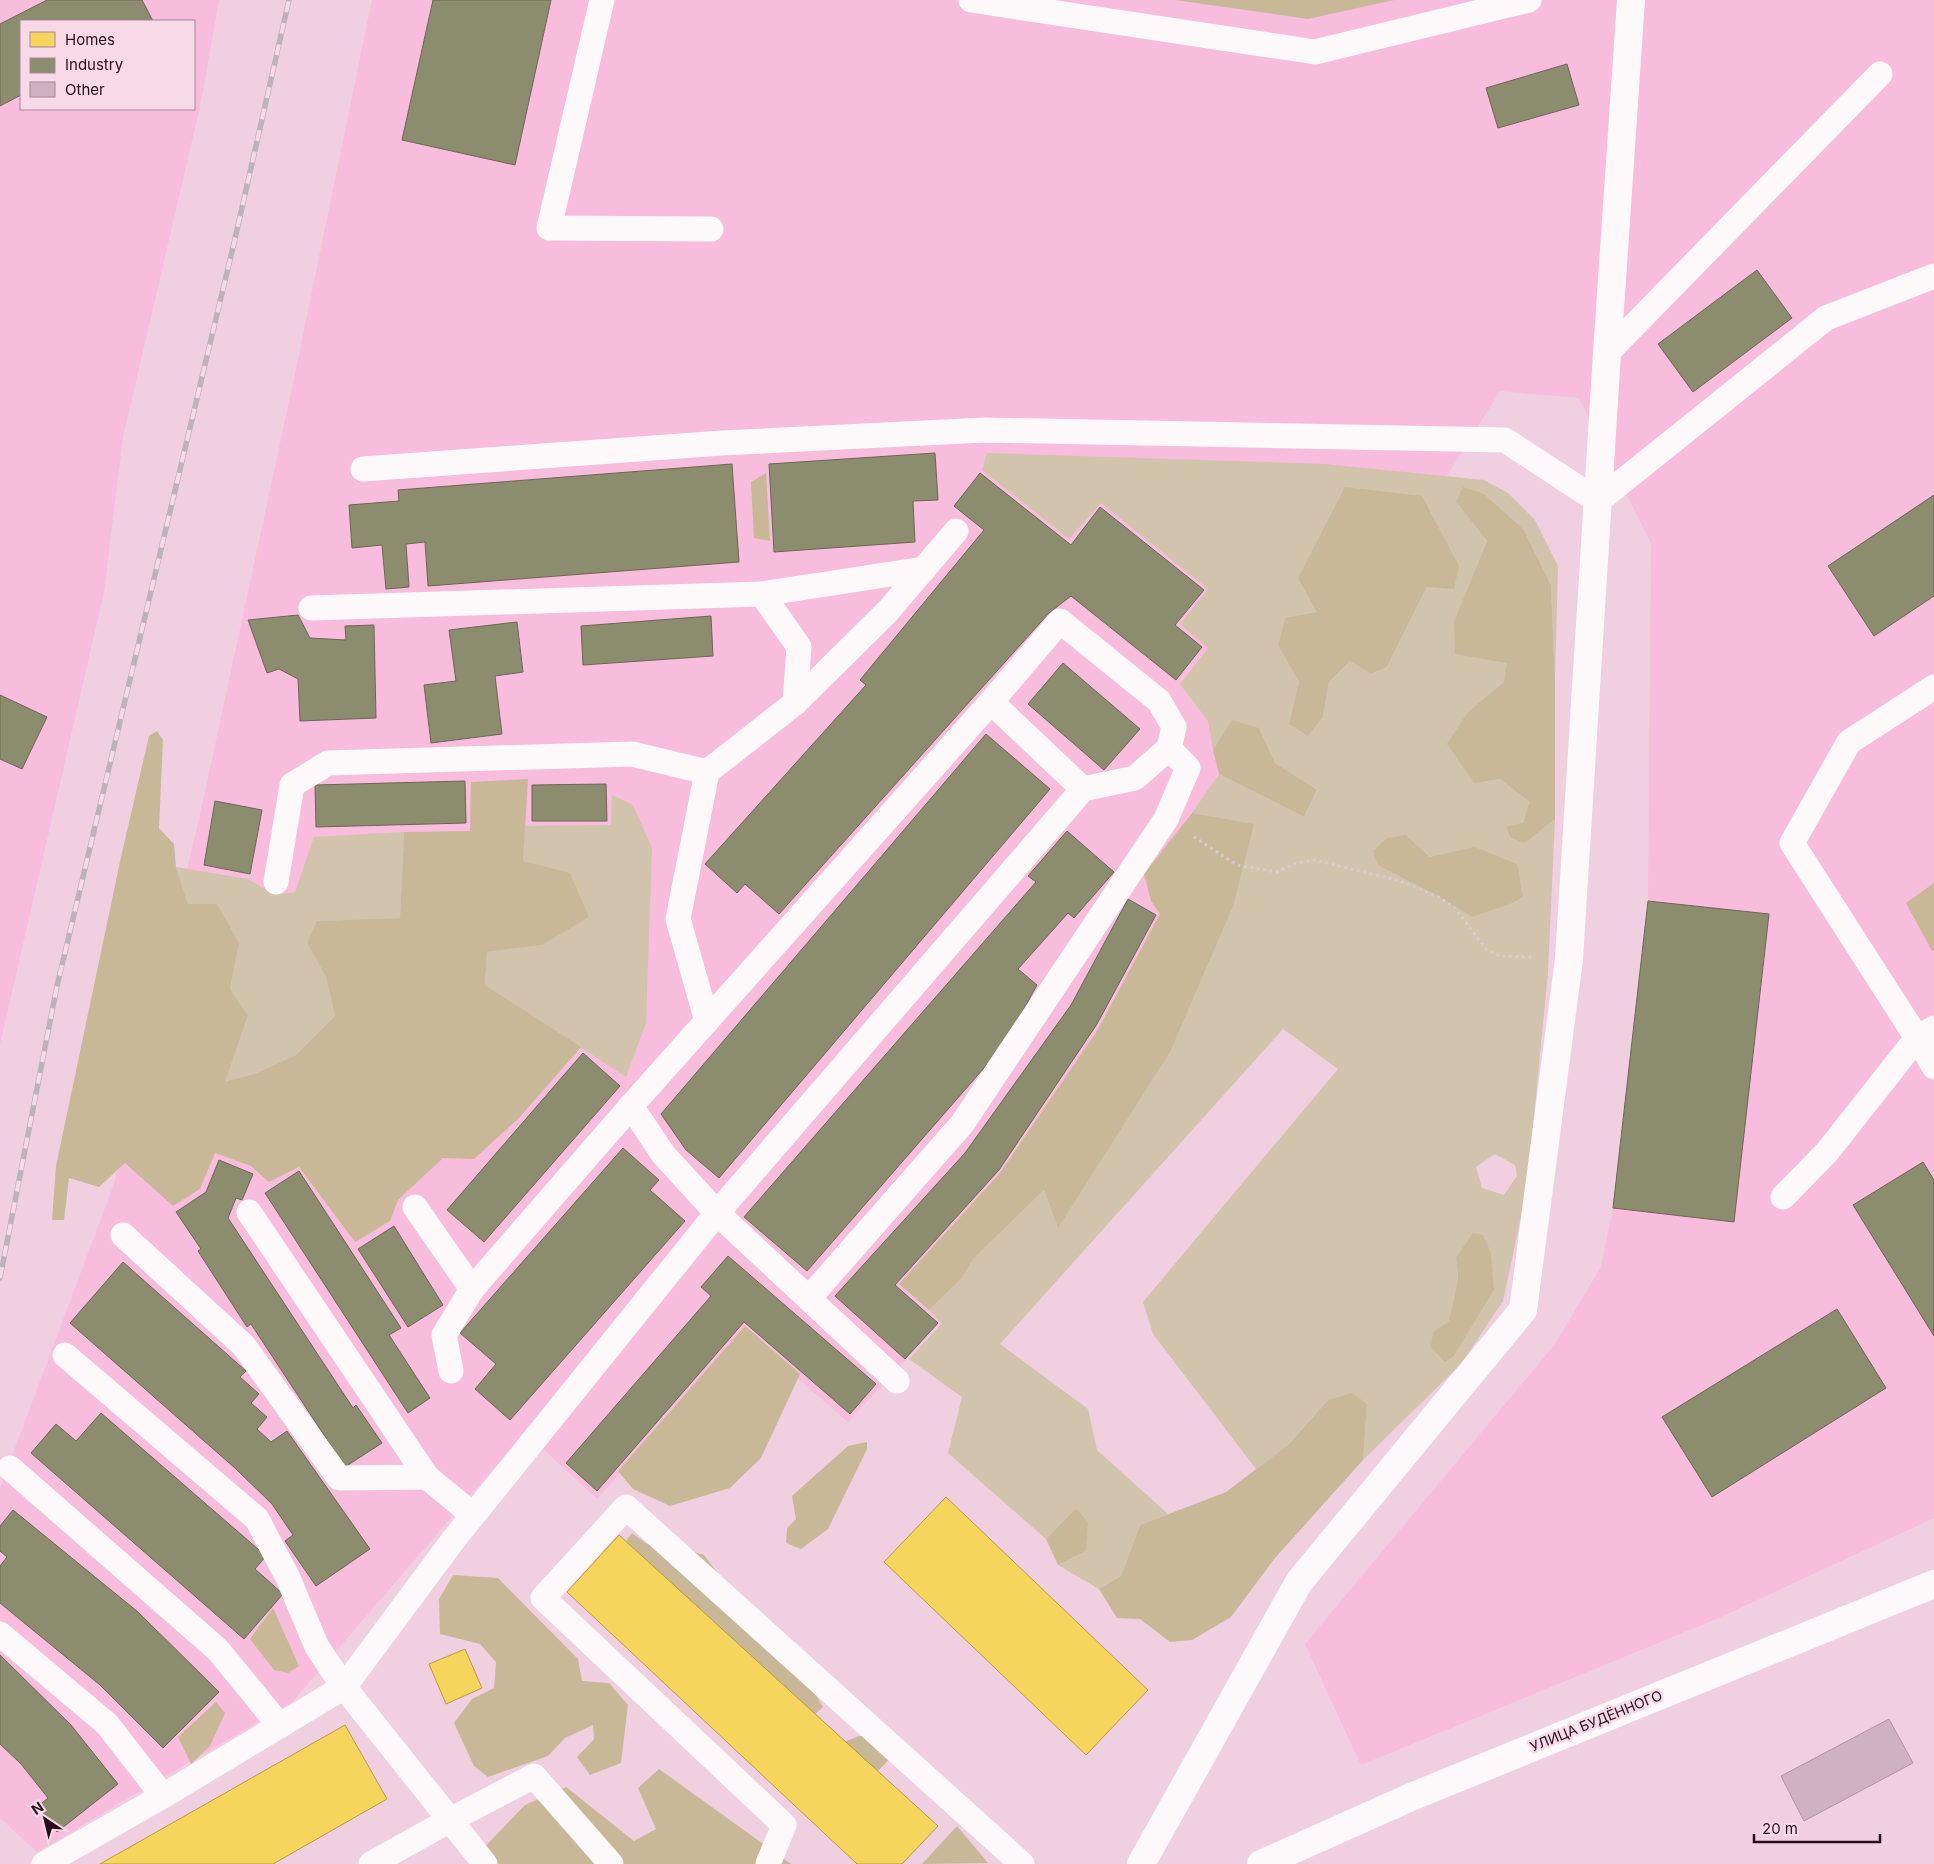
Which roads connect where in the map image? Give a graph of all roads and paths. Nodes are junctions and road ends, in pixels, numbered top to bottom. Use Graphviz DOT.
graph roads {
  1 [pos="602,0"];
  2 [pos="971,0"];
  3 [pos="1529,0"];
  4 [pos="1630,0"];
  5 [pos="1880,74"];
  6 [pos="711,229"];
  7 [pos="1934,276"];
  8 [pos="1606,353"];
  9 [pos="363,469"];
  10 [pos="1598,501"];
  11 [pos="956,531"];
  12 [pos="924,569"];
  13 [pos="762,594"];
  14 [pos="311,608"];
  15 [pos="1934,687"];
  16 [pos="991,702"];
  17 [pos="795,703"];
  18 [pos="1169,748"];
  19 [pos="707,772"];
  20 [pos="1083,789"];
  21 [pos="1166,819"];
  22 [pos="276,882"];
  23 [pos="1569,959"];
  24 [pos="707,1021"];
  25 [pos="1926,1033"];
  26 [pos="1934,1067"];
  27 [pos="631,1106"];
  28 [pos="1783,1196"];
  29 [pos="415,1207"];
  30 [pos="248,1212"];
  31 [pos="717,1213"];
  32 [pos="123,1234"];
  33 [pos="472,1289"];
  34 [pos="809,1298"];
  35 [pos="65,1355"];
  36 [pos="451,1371"];
  37 [pos="897,1381"];
  38 [pos="10,1468"];
  39 [pos="427,1477"];
  40 [pos="473,1516"];
  41 [pos="1934,1584"];
  42 [pos="0,1634"];
  43 [pos="344,1687"];
  44 [pos="280,1726"];
  45 [pos="162,1796"];
  46 [pos="450,1820"];
  47 [pos="44,1864"];
  48 [pos="371,1864"];
  49 [pos="485,1864"];
  50 [pos="611,1864"];
  51 [pos="768,1864"];
  52 [pos="1022,1864"];
  53 [pos="1141,1864"];
  54 [pos="1261,1864"];
  1 -- 6 [label="lane"];
  2 -- 3 [label="lane"];
  4 -- 8 [label="street"];
  5 -- 8 [label="lane"];
  7 -- 10 [label="lane"];
  8 -- 10 [label="street"];
  9 -- 10 [label="lane"];
  10 -- 23 [label="street"];
  11 -- 12 [label="lane"];
  12 -- 13 [label="lane"];
  12 -- 17 [label="lane"];
  13 -- 14 [label="lane"];
  13 -- 17 [label="lane"];
  15 -- 25 [label="lane"];
  16 -- 18 [label="lane"];
  16 -- 20 [label="lane"];
  16 -- 24 [label="lane"];
  17 -- 19 [label="lane"];
  18 -- 20 [label="lane"];
  18 -- 21 [label="lane"];
  19 -- 22 [label="lane"];
  19 -- 24 [label="lane"];
  20 -- 31 [label="lane"];
  21 -- 23 [label="path"];
  21 -- 34 [label="lane"];
  23 -- 53 [label="street"];
  24 -- 27 [label="lane"];
  25 -- 26 [label="lane"];
  25 -- 28 [label="lane"];
  27 -- 31 [label="lane"];
  27 -- 33 [label="lane"];
  29 -- 33 [label="lane"];
  30 -- 39 [label="lane"];
  31 -- 34 [label="lane"];
  31 -- 40 [label="lane"];
  32 -- 39 [label="lane"];
  33 -- 36 [label="lane"];
  34 -- 37 [label="lane"];
  35 -- 43 [label="lane"];
  38 -- 44 [label="lane"];
  39 -- 40 [label="lane"];
  40 -- 43 [label="lane"];
  41 -- 54 [label="street, УЛИЦА БУДЁННОГО"];
  42 -- 45 [label="lane"];
  43 -- 44 [label="lane"];
  43 -- 46 [label="lane"];
  44 -- 45 [label="lane"];
  45 -- 47 [label="lane"];
  46 -- 48 [label="lane"];
  46 -- 49 [label="lane"];
  46 -- 50 [label="lane"];
  51 -- 52 [label="lane"];
}
